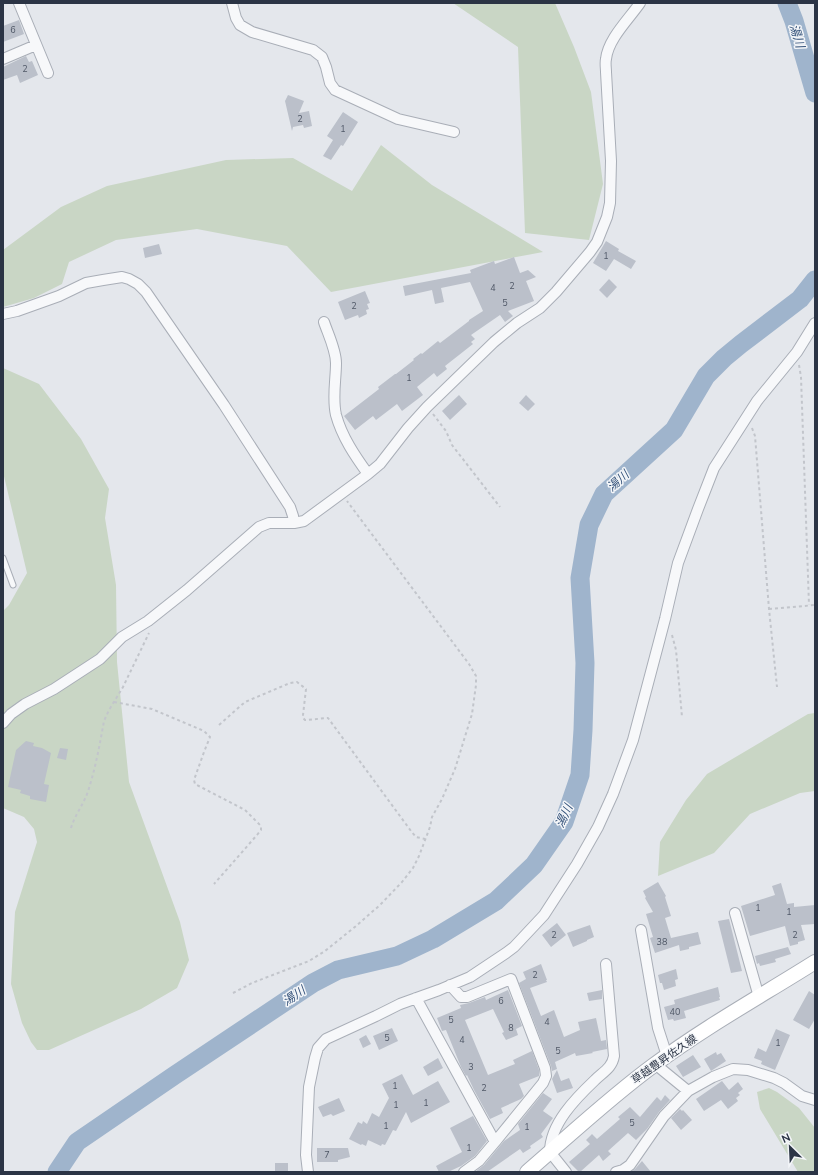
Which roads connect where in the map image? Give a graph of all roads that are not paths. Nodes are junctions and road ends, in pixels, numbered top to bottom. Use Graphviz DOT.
graph roads {
  1 [pos="19,3"];
  2 [pos="232,3"];
  3 [pos="640,3"];
  4 [pos="36,45"];
  5 [pos="3,59"];
  6 [pos="48,73"];
  7 [pos="454,132"];
  8 [pos="3,314"];
  9 [pos="324,322"];
  10 [pos="815,323"];
  11 [pos="368,474"];
  12 [pos="294,523"];
  13 [pos="3,558"];
  14 [pos="14,585"];
  15 [pos="3,723"];
  16 [pos="735,913"];
  17 [pos="641,930"];
  18 [pos="815,962"];
  19 [pos="606,964"];
  20 [pos="450,985"];
  21 [pos="759,997"];
  22 [pos="416,998"];
  23 [pos="667,1056"];
  24 [pos="655,1064"];
  25 [pos="688,1091"];
  26 [pos="815,1100"];
  27 [pos="495,1142"];
  28 [pos="550,1152"];
  29 [pos="308,1172"];
  30 [pos="464,1172"];
  31 [pos="527,1172"];
  32 [pos="566,1172"];
  33 [pos="616,1172"];
  1 -- 4 [label="street"];
  2 -- 7 [label="street"];
  3 -- 11 [label="street"];
  4 -- 5 [label="street"];
  4 -- 6 [label="street"];
  8 -- 12 [label="street"];
  9 -- 11 [label="street"];
  10 -- 20 [label="street"];
  11 -- 12 [label="street"];
  12 -- 15 [label="street"];
  13 -- 14 [label="lane"];
  16 -- 21 [label="street"];
  17 -- 23 [label="street"];
  18 -- 21 [label="main road, 草越豊昇佐久線"];
  19 -- 28 [label="street"];
  20 -- 22 [label="street"];
  20 -- 27 [label="street"];
  21 -- 23 [label="main road, 草越豊昇佐久線"];
  22 -- 27 [label="street"];
  22 -- 29 [label="street"];
  23 -- 24 [label="main road, 草越豊昇佐久線"];
  24 -- 25 [label="street"];
  24 -- 28 [label="main road, 草越豊昇佐久線"];
  25 -- 26 [label="street"];
  25 -- 33 [label="street"];
  27 -- 30 [label="street"];
  28 -- 31 [label="main road, 草越豊昇佐久線"];
  28 -- 32 [label="street"];
}
